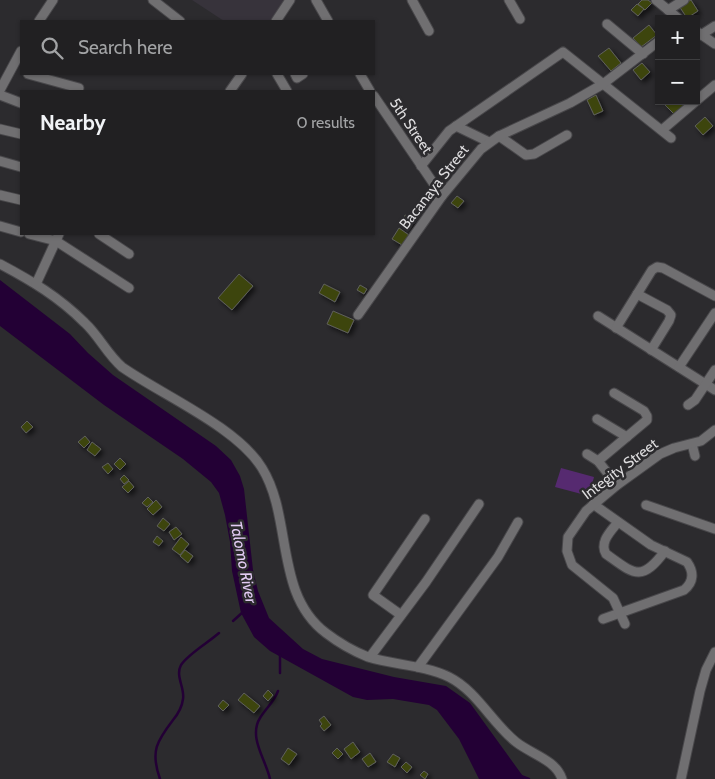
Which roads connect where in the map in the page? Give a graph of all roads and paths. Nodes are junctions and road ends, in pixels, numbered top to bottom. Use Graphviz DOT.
graph roads {
  1 [pos="53,0"];
  2 [pos="153,0"];
  3 [pos="290,0"];
  4 [pos="316,0"];
  5 [pos="412,0"];
  6 [pos="509,0"];
  7 [pos="656,0"];
  8 [pos="684,0"];
  9 [pos="668,10"];
  10 [pos="674,15"];
  11 [pos="520,19"];
  12 [pos="40,20"];
  13 [pos="179,20"];
  14 [pos="277,20"];
  15 [pos="327,20"];
  16 [pos="607,24"];
  17 [pos="715,26"];
  18 [pos="429,31"];
  19 [pos="700,33"];
  20 [pos="700,34"];
  21 [pos="655,44"];
  22 [pos="715,44"];
  23 [pos="20,53"];
  24 [pos="643,54"];
  25 [pos="12,69"];
  26 [pos="20,72"];
  27 [pos="32,75"];
  28 [pos="241,75"];
  29 [pos="277,75"];
  30 [pos="361,75"];
  31 [pos="603,84"];
  32 [pos="715,85"];
  33 [pos="79,88"];
  34 [pos="0,90"];
  35 [pos="231,90"];
  36 [pos="286,90"];
  37 [pos="369,90"];
  38 [pos="0,95"];
  39 [pos="375,97"];
  40 [pos="700,98"];
  41 [pos="20,103"];
  42 [pos="691,105"];
  43 [pos="456,126"];
  44 [pos="0,130"];
  45 [pos="662,130"];
  46 [pos="20,134"];
  47 [pos="566,135"];
  48 [pos="499,136"];
  49 [pos="671,138"];
  50 [pos="489,142"];
  51 [pos="0,161"];
  52 [pos="20,166"];
  53 [pos="421,166"];
  54 [pos="0,194"];
  55 [pos="442,196"];
  56 [pos="20,200"];
  57 [pos="0,226"];
  58 [pos="20,232"];
  59 [pos="38,235"];
  60 [pos="100,235"];
  61 [pos="57,237"];
  62 [pos="129,254"];
  63 [pos="0,264"];
  64 [pos="36,284"];
  65 [pos="129,288"];
  66 [pos="637,294"];
  67 [pos="715,296"];
  68 [pos="715,313"];
  69 [pos="358,315"];
  70 [pos="598,316"];
  71 [pos="616,328"];
  72 [pos="651,350"];
  73 [pos="679,367"];
  74 [pos="715,370"];
  75 [pos="706,384"];
  76 [pos="715,390"];
  77 [pos="614,393"];
  78 [pos="688,405"];
  79 [pos="597,419"];
  80 [pos="715,430"];
  81 [pos="627,438"];
  82 [pos="692,444"];
  83 [pos="587,454"];
  84 [pos="696,456"];
  85 [pos="598,460"];
  86 [pos="617,485"];
  87 [pos="479,504"];
  88 [pos="593,504"];
  89 [pos="646,505"];
  90 [pos="425,519"];
  91 [pos="518,522"];
  92 [pos="618,522"];
  93 [pos="715,529"];
  94 [pos="665,551"];
  95 [pos="620,613"];
  96 [pos="401,615"];
  97 [pos="603,619"];
  98 [pos="625,624"];
  99 [pos="715,652"];
  100 [pos="370,657"];
  101 [pos="418,667"];
  102 [pos="562,779"];
  103 [pos="681,779"];
  1 -- 12 [label="street"];
  2 -- 13 [label="street"];
  3 -- 14 [label="street"];
  4 -- 15 [label="street"];
  5 -- 18 [label="street"];
  6 -- 11 [label="street"];
  7 -- 9 [label="street"];
  8 -- 9 [label="street"];
  9 -- 10 [label="street"];
  16 -- 24 [label="street"];
  17 -- 19 [label="street"];
  20 -- 22 [label="street"];
  21 -- 24 [label="street, Bacanaya Street"];
  23 -- 25 [label="street"];
  24 -- 31 [label="street, Bacanaya Street"];
  25 -- 26 [label="street"];
  25 -- 34 [label="street"];
  27 -- 33 [label="street"];
  28 -- 35 [label="street"];
  29 -- 36 [label="street"];
  30 -- 37 [label="street, 5th Street"];
  31 -- 43 [label="street"];
  31 -- 45 [label="street"];
  31 -- 48 [label="street, Bacanaya Street"];
  32 -- 40 [label="street"];
  38 -- 41 [label="street"];
  39 -- 53 [label="street, 5th Street"];
  42 -- 45 [label="street"];
  43 -- 50 [label="street"];
  43 -- 53 [label="street"];
  44 -- 46 [label="street"];
  45 -- 49 [label="street"];
  47 -- 48 [label="street"];
  48 -- 50 [label="street, Bacanaya Street"];
  50 -- 55 [label="street, Bacanaya Street"];
  51 -- 52 [label="street"];
  53 -- 55 [label="street, 5th Street"];
  54 -- 56 [label="street"];
  55 -- 69 [label="street, Bacanaya Street"];
  57 -- 58 [label="street"];
  59 -- 61 [label="street"];
  60 -- 62 [label="street"];
  61 -- 64 [label="street"];
  61 -- 65 [label="street"];
  63 -- 64 [label="street"];
  64 -- 100 [label="street"];
  66 -- 67 [label="street"];
  66 -- 71 [label="street"];
  66 -- 72 [label="street"];
  68 -- 73 [label="street"];
  70 -- 71 [label="street"];
  71 -- 72 [label="street"];
  72 -- 73 [label="street"];
  73 -- 75 [label="street"];
  74 -- 75 [label="street"];
  75 -- 76 [label="street"];
  75 -- 78 [label="street"];
  77 -- 81 [label="street"];
  79 -- 81 [label="street"];
  80 -- 82 [label="street, Integity Street"];
  81 -- 85 [label="street"];
  82 -- 84 [label="street"];
  82 -- 86 [label="street, Integity Street"];
  83 -- 85 [label="street"];
  85 -- 86 [label="street"];
  86 -- 88 [label="street, Integity Street"];
  87 -- 96 [label="street"];
  88 -- 92 [label="street"];
  88 -- 95 [label="street, Integity Street"];
  89 -- 93 [label="street"];
  90 -- 96 [label="street"];
  91 -- 101 [label="street"];
  92 -- 94 [label="street"];
  92 -- 94 [label="street"];
  94 -- 95 [label="street"];
  95 -- 97 [label="street"];
  95 -- 98 [label="street"];
  96 -- 100 [label="street"];
  99 -- 103 [label="street"];
  100 -- 101 [label="street"];
  101 -- 102 [label="street"];
}
